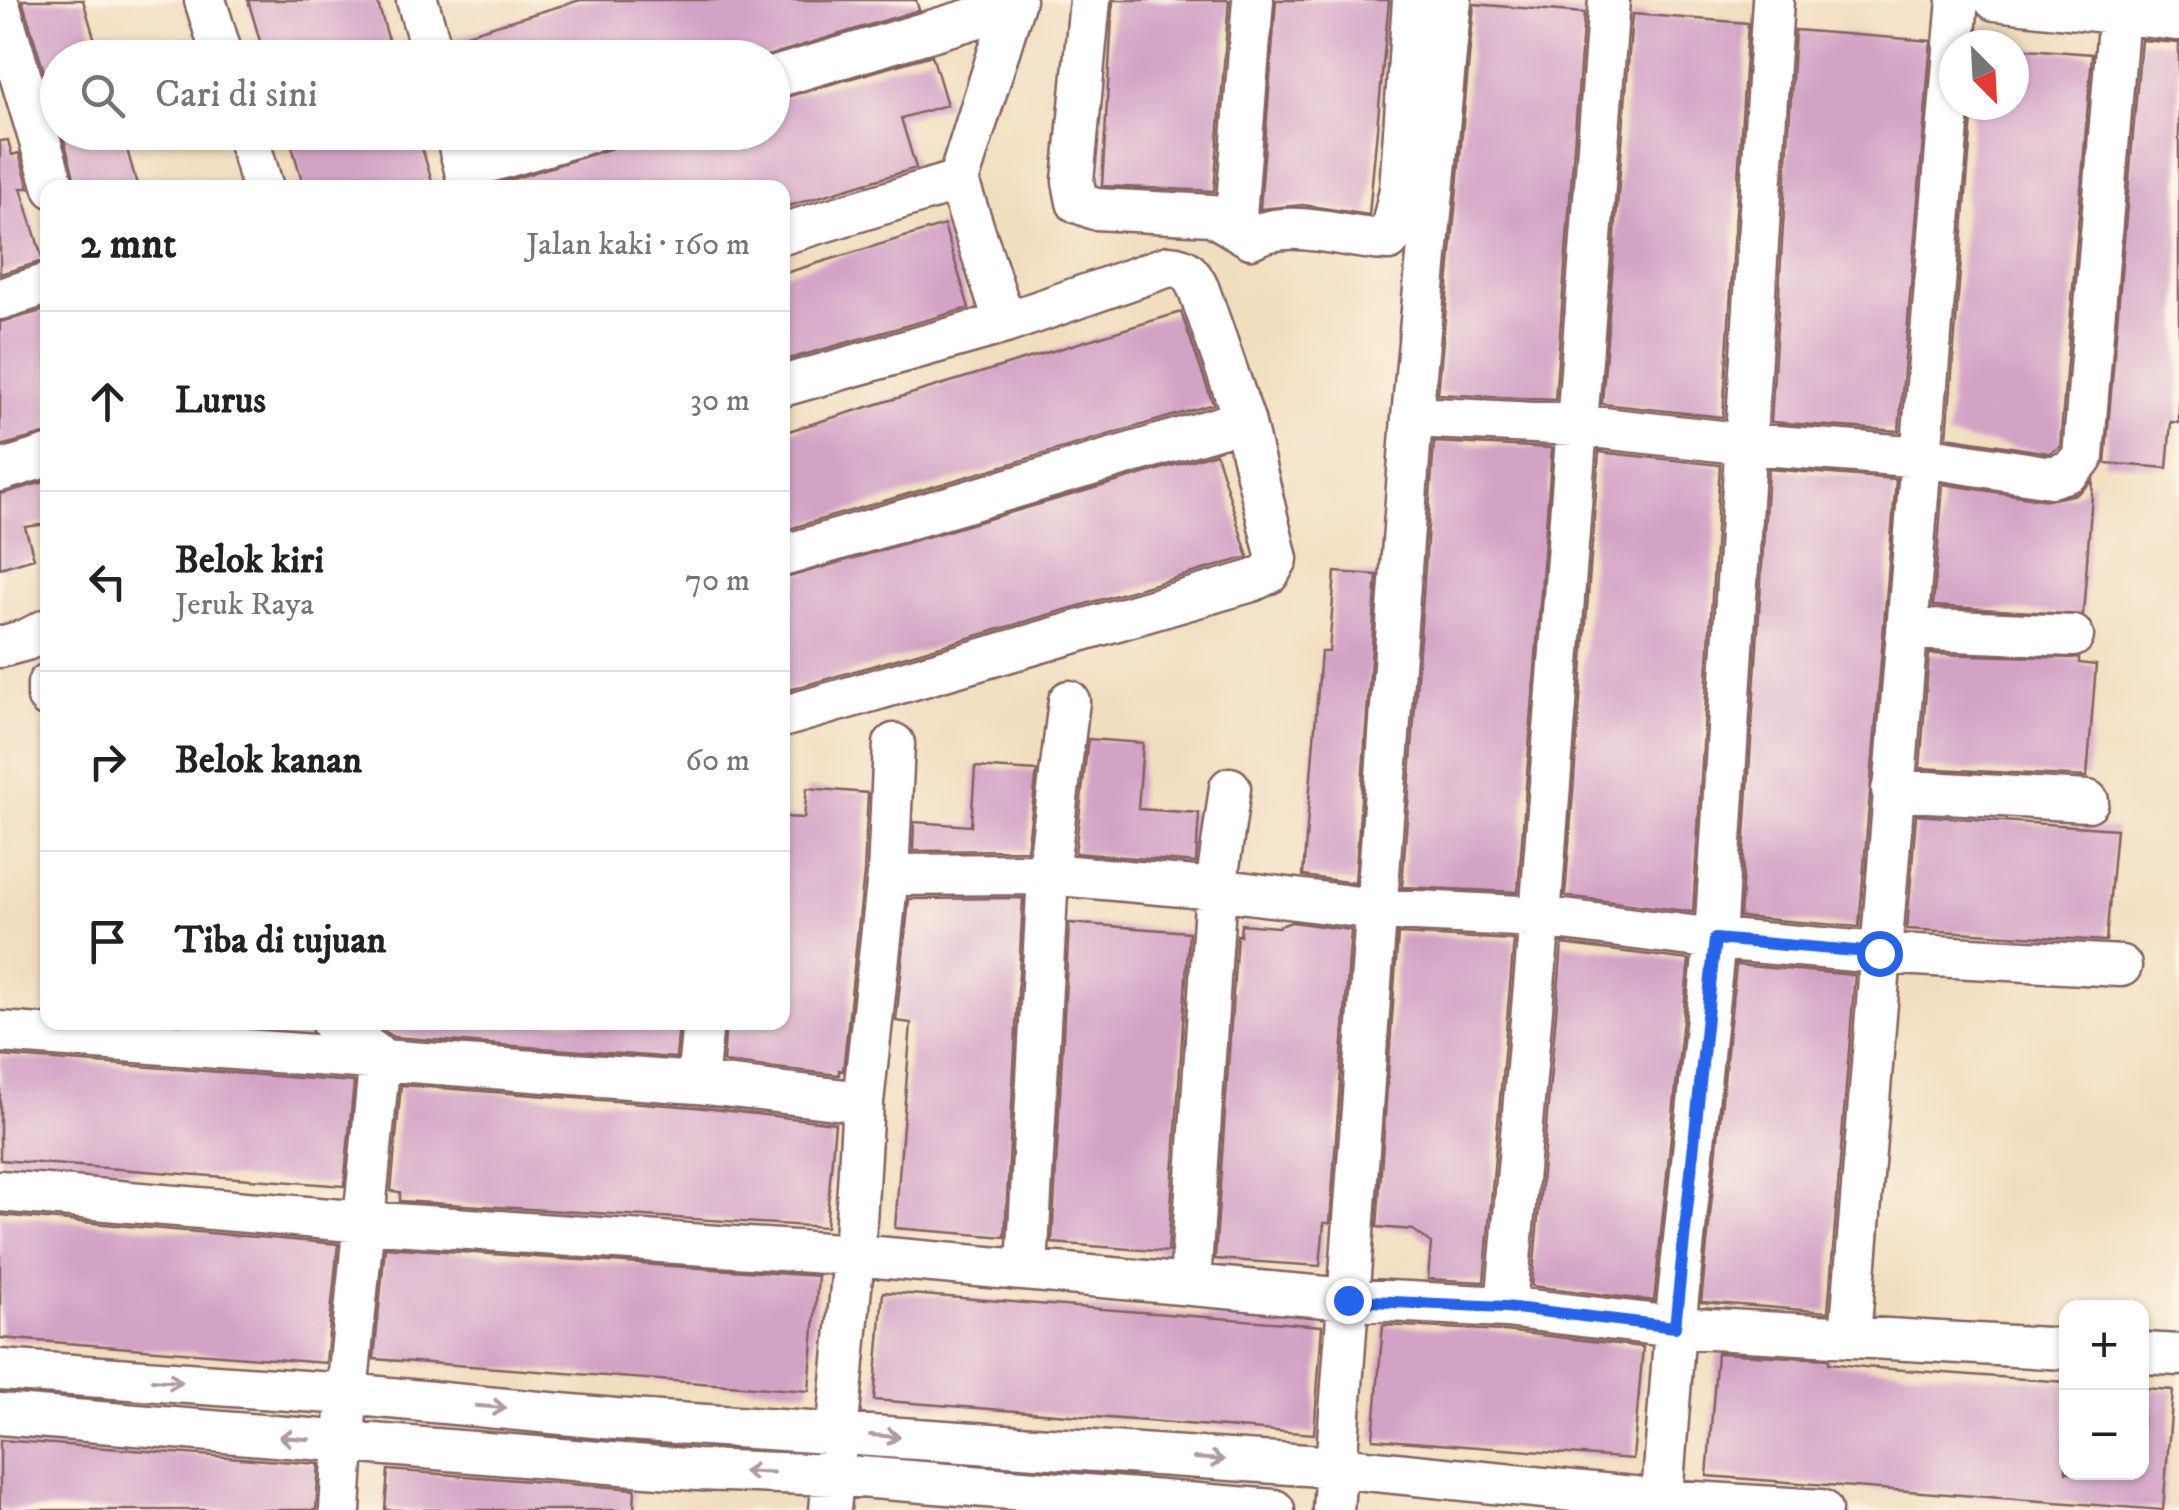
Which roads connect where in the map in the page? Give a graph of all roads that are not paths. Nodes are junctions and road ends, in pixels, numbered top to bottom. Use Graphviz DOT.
graph roads {
  1 [pos="205,0"];
  2 [pos="1090,0"];
  3 [pos="1254,0"];
  4 [pos="1413,0"];
  5 [pos="1451,0"];
  6 [pos="1609,0"];
  7 [pos="1774,0"];
  8 [pos="1958,0"];
  9 [pos="1995,0"];
  10 [pos="430,3"];
  11 [pos="1014,4"];
  12 [pos="2120,7"];
  13 [pos="0,8"];
  14 [pos="2179,20"];
  15 [pos="1956,30"];
  16 [pos="217,40"];
  17 [pos="433,40"];
  18 [pos="790,72"];
  19 [pos="1949,120"];
  20 [pos="17,124"];
  21 [pos="251,150"];
  22 [pos="516,150"];
  23 [pos="463,163"];
  24 [pos="49,180"];
  25 [pos="261,180"];
  26 [pos="958,180"];
  27 [pos="1235,229"];
  28 [pos="790,232"];
  29 [pos="40,286"];
  30 [pos="0,299"];
  31 [pos="1005,323"];
  32 [pos="790,384"];
  33 [pos="1412,417"];
  34 [pos="1244,420"];
  35 [pos="1574,426"];
  36 [pos="1748,444"];
  37 [pos="1923,457"];
  38 [pos="40,458"];
  39 [pos="0,471"];
  40 [pos="790,554"];
  41 [pos="1907,629"];
  42 [pos="40,632"];
  43 [pos="2074,636"];
  44 [pos="0,647"];
  45 [pos="1068,701"];
  46 [pos="790,715"];
  47 [pos="894,744"];
  48 [pos="1230,788"];
  49 [pos="1892,790"];
  50 [pos="2088,802"];
  51 [pos="1048,874"];
  52 [pos="888,875"];
  53 [pos="1216,889"];
  54 [pos="1374,909"];
  55 [pos="1540,918"];
  56 [pos="1715,939"];
  57 [pos="1879,953"];
  58 [pos="2121,966"];
  59 [pos="342,1030"];
  60 [pos="702,1030"];
  61 [pos="0,1032"];
  62 [pos="380,1057"];
  63 [pos="697,1082"];
  64 [pos="862,1102"];
  65 [pos="0,1191"];
  66 [pos="364,1222"];
  67 [pos="854,1255"];
  68 [pos="1027,1269"];
  69 [pos="1190,1284"];
  70 [pos="1348,1300"];
  71 [pos="1506,1307"];
  72 [pos="1675,1327"];
  73 [pos="1850,1337"];
  74 [pos="2059,1348"];
  75 [pos="2149,1352"];
  76 [pos="2179,1354"];
  77 [pos="0,1370"];
  78 [pos="100,1376"];
  79 [pos="348,1394"];
  80 [pos="0,1414"];
  81 [pos="99,1420"];
  82 [pos="838,1432"];
  83 [pos="343,1442"];
  84 [pos="1336,1468"];
  85 [pos="832,1493"];
  86 [pos="1662,1505"];
  87 [pos="340,1510"];
  88 [pos="1274,1510"];
  89 [pos="1332,1510"];
  90 [pos="1821,1510"];
  1 -- 16 [label="street"];
  2 -- 27 [label="street"];
  3 -- 27 [label="street"];
  4 -- 27 [label="street"];
  5 -- 33 [label="street"];
  6 -- 35 [label="street"];
  7 -- 36 [label="street"];
  8 -- 15 [label="street"];
  9 -- 12 [label="street"];
  10 -- 17 [label="street"];
  11 -- 18 [label="street"];
  11 -- 26 [label="street"];
  12 -- 14 [label="street"];
  12 -- 37 [label="street"];
  13 -- 20 [label="street"];
  19 -- 37 [label="street"];
  20 -- 24 [label="street"];
  21 -- 25 [label="street"];
  22 -- 23 [label="street"];
  26 -- 28 [label="street"];
  26 -- 31 [label="street"];
  29 -- 30 [label="street"];
  31 -- 32 [label="street"];
  31 -- 34 [label="street"];
  33 -- 35 [label="street"];
  33 -- 54 [label="street"];
  34 -- 40 [label="street"];
  34 -- 46 [label="street"];
  35 -- 36 [label="street"];
  35 -- 55 [label="street"];
  36 -- 37 [label="street"];
  36 -- 56 [label="street"];
  37 -- 41 [label="street"];
  38 -- 39 [label="street"];
  41 -- 43 [label="street"];
  41 -- 49 [label="street"];
  42 -- 44 [label="street"];
  45 -- 51 [label="street"];
  47 -- 52 [label="street"];
  48 -- 53 [label="street"];
  49 -- 50 [label="street"];
  49 -- 57 [label="street"];
  51 -- 52 [label="street"];
  51 -- 53 [label="street"];
  51 -- 68 [label="street"];
  52 -- 64 [label="street"];
  53 -- 54 [label="street"];
  53 -- 69 [label="street"];
  54 -- 55 [label="street"];
  54 -- 70 [label="street"];
  55 -- 56 [label="street"];
  55 -- 71 [label="street"];
  56 -- 57 [label="street"];
  56 -- 72 [label="street"];
  57 -- 58 [label="street"];
  57 -- 73 [label="street"];
  59 -- 62 [label="street"];
  60 -- 63 [label="street"];
  61 -- 62 [label="street"];
  62 -- 63 [label="street"];
  62 -- 66 [label="street"];
  63 -- 64 [label="street"];
  64 -- 67 [label="street"];
  65 -- 66 [label="street"];
  66 -- 67 [label="street"];
  66 -- 79 [label="street"];
  67 -- 68 [label="street"];
  67 -- 82 [label="street"];
  68 -- 69 [label="street"];
  69 -- 70 [label="street"];
  70 -- 71 [label="street"];
  70 -- 84 [label="street"];
  71 -- 72 [label="street"];
  72 -- 73 [label="street"];
  72 -- 86 [label="street"];
  73 -- 74 [label="street"];
  75 -- 76 [label="street"];
  77 -- 78 [label="street"];
  78 -- 79 [label="street, one-way"];
  78 -- 81 [label="street"];
  79 -- 82 [label="street, one-way"];
  79 -- 83 [label="street"];
  80 -- 81 [label="street"];
  83 -- 81 [label="street, one-way"];
  82 -- 84 [label="street, one-way"];
  82 -- 85 [label="street"];
  85 -- 83 [label="street, one-way"];
  83 -- 87 [label="street"];
  84 -- 86 [label="street"];
  84 -- 89 [label="street"];
  85 -- 88 [label="street"];
  86 -- 90 [label="street"];
}
